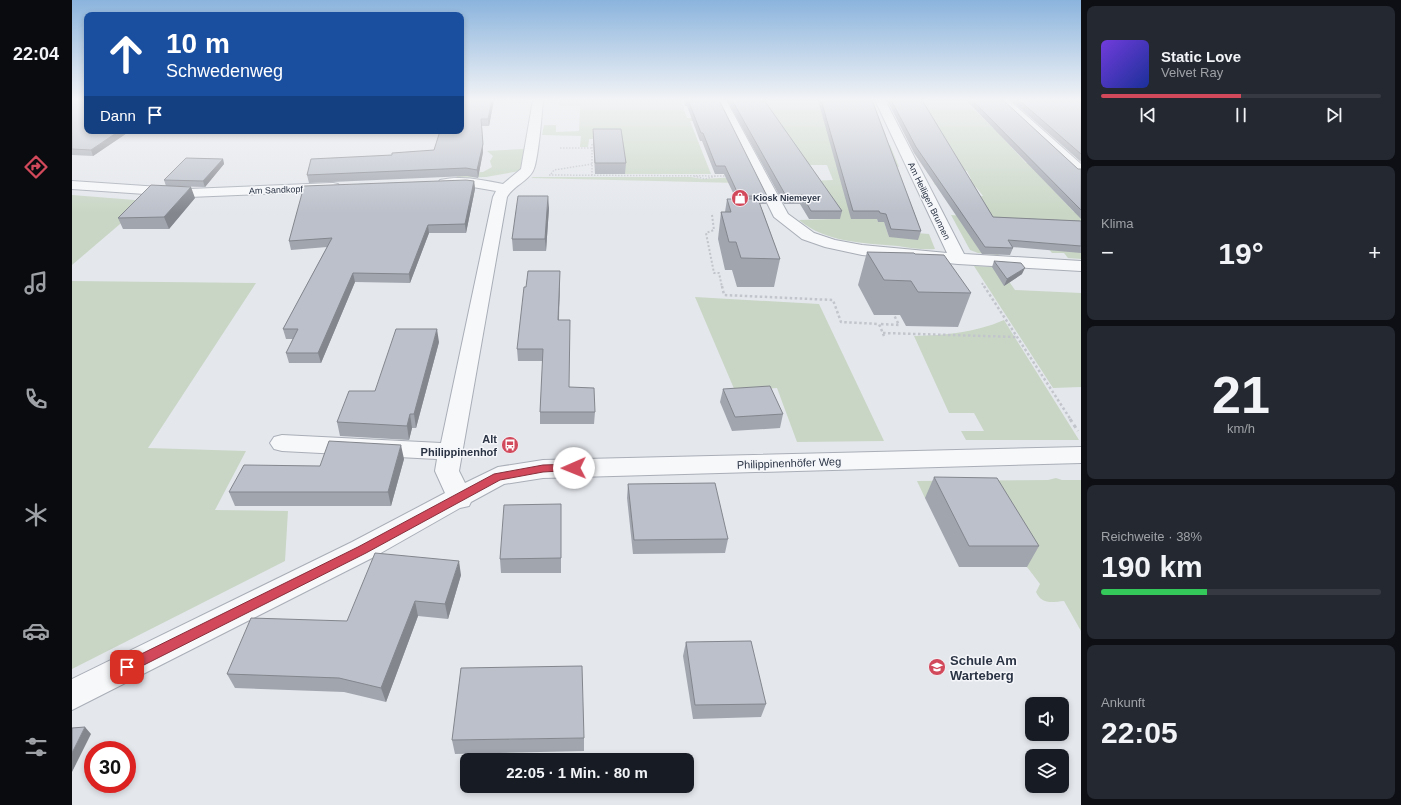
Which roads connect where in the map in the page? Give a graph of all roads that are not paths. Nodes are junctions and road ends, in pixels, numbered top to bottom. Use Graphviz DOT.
graph roads {
  1 [pos="533,138"];
  2 [pos="741,138"];
  3 [pos="898,138"];
  4 [pos="1044,138"];
  5 [pos="1081,171"];
  6 [pos="428,184"];
  7 [pos="72,185"];
  8 [pos="348,187"];
  9 [pos="504,188"];
  10 [pos="958,260"];
  11 [pos="1081,266"];
  12 [pos="282,443"];
  13 [pos="451,452"];
  14 [pos="1081,455"];
  15 [pos="460,499"];
  16 [pos="72,695"];
  1 -- 9 [label="street"];
  2 -- 10 [label="street"];
  3 -- 10 [label="street, Am Heiligen Brunnen"];
  4 -- 5 [label="street"];
  6 -- 9 [label="street"];
  7 -- 8 [label="street, Am Sandkopf"];
  9 -- 13 [label="street"];
  10 -- 11 [label="street"];
  12 -- 13 [label="street"];
  13 -- 15 [label="street"];
  14 -- 15 [label="street, Philippinenhöfer Weg"];
  15 -- 16 [label="street"];
}
